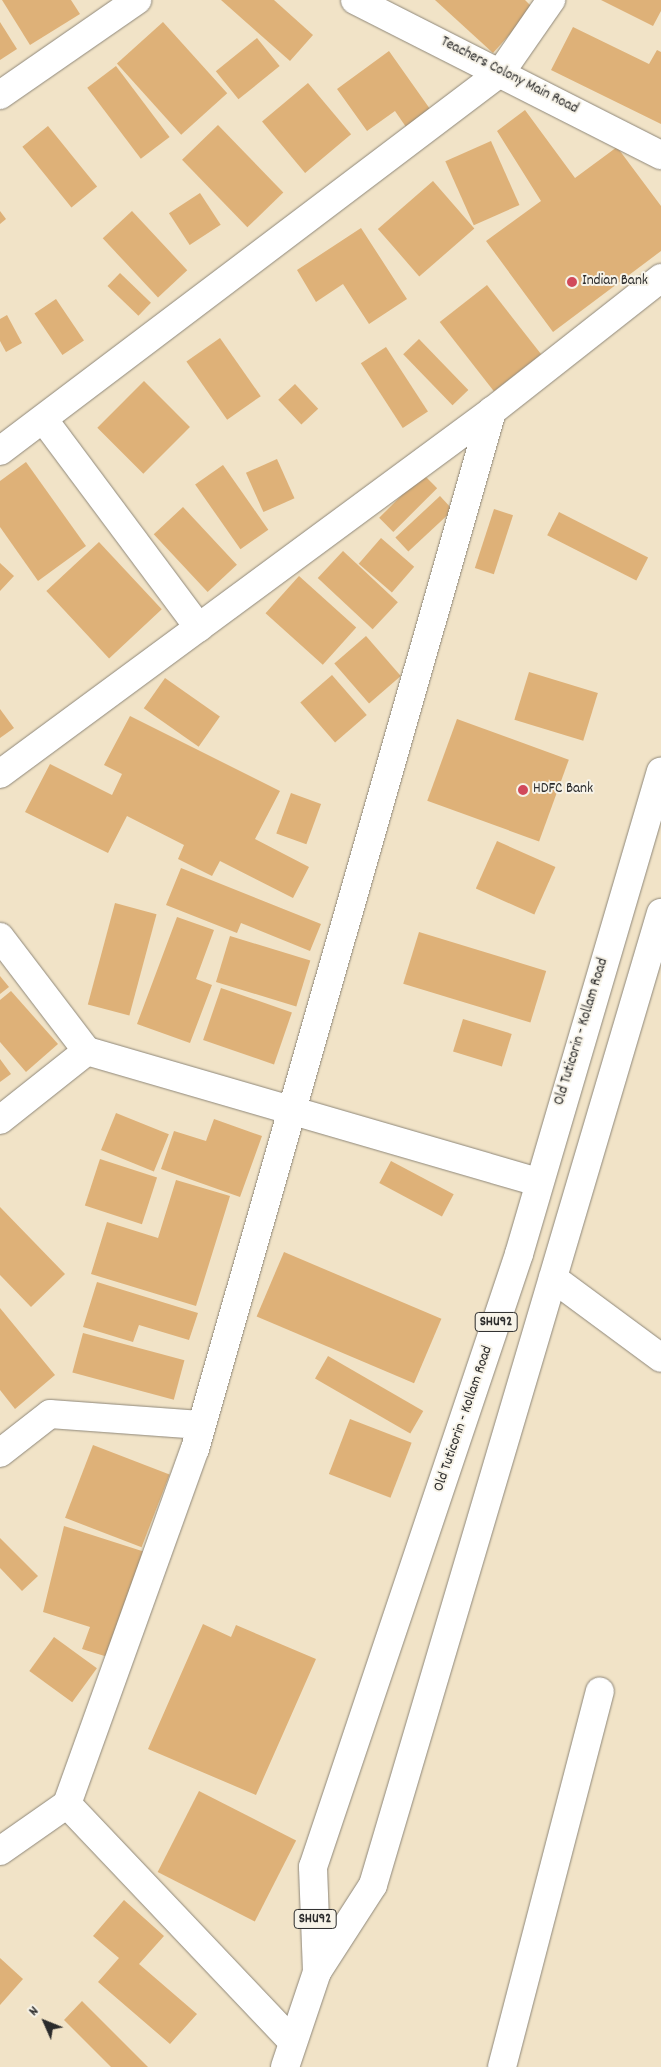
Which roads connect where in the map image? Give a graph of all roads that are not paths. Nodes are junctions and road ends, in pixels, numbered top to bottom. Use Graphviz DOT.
graph roads {
  1 [pos="137,0"];
  2 [pos="355,0"];
  3 [pos="551,0"];
  4 [pos="501,72"];
  5 [pos="0,95"];
  6 [pos="661,154"];
  7 [pos="661,278"];
  8 [pos="492,411"];
  9 [pos="44,420"];
  10 [pos="0,451"];
  11 [pos="199,628"];
  12 [pos="661,770"];
  13 [pos="0,774"];
  14 [pos="661,913"];
  15 [pos="0,937"];
  16 [pos="87,1051"];
  17 [pos="294,1113"];
  18 [pos="0,1120"];
  19 [pos="537,1182"];
  20 [pos="553,1278"];
  21 [pos="661,1358"];
  22 [pos="201,1425"];
  23 [pos="0,1453"];
  24 [pos="600,1692"];
  25 [pos="67,1804"];
  26 [pos="0,1851"];
  27 [pos="317,1972"];
  28 [pos="292,2041"];
  29 [pos="285,2067"];
  30 [pos="502,2067"];
  1 -- 5 [label="street"];
  2 -- 4 [label="street, Teachers Colony Main Road"];
  3 -- 4 [label="street"];
  4 -- 6 [label="street, Teachers Colony Main Road"];
  4 -- 9 [label="street"];
  7 -- 8 [label="street"];
  8 -- 11 [label="street"];
  8 -- 17 [label="street"];
  9 -- 10 [label="street"];
  9 -- 11 [label="street"];
  11 -- 13 [label="street"];
  12 -- 19 [label="street, Old Tuticorin - Kollam Road / SHU92"];
  14 -- 20 [label="street"];
  15 -- 16 [label="street"];
  16 -- 17 [label="street"];
  16 -- 18 [label="street"];
  17 -- 19 [label="street"];
  17 -- 22 [label="street"];
  19 -- 27 [label="street, Old Tuticorin - Kollam Road / SHU92"];
  20 -- 21 [label="street"];
  20 -- 27 [label="street"];
  22 -- 23 [label="street"];
  22 -- 25 [label="street"];
  24 -- 30 [label="street"];
  25 -- 26 [label="street"];
  25 -- 28 [label="street"];
  27 -- 28 [label="street, Old Tuticorin - Kollam Road / SHU92"];
  28 -- 29 [label="street, Old Tuticorin - Kollam Road / SHU92"];
}
